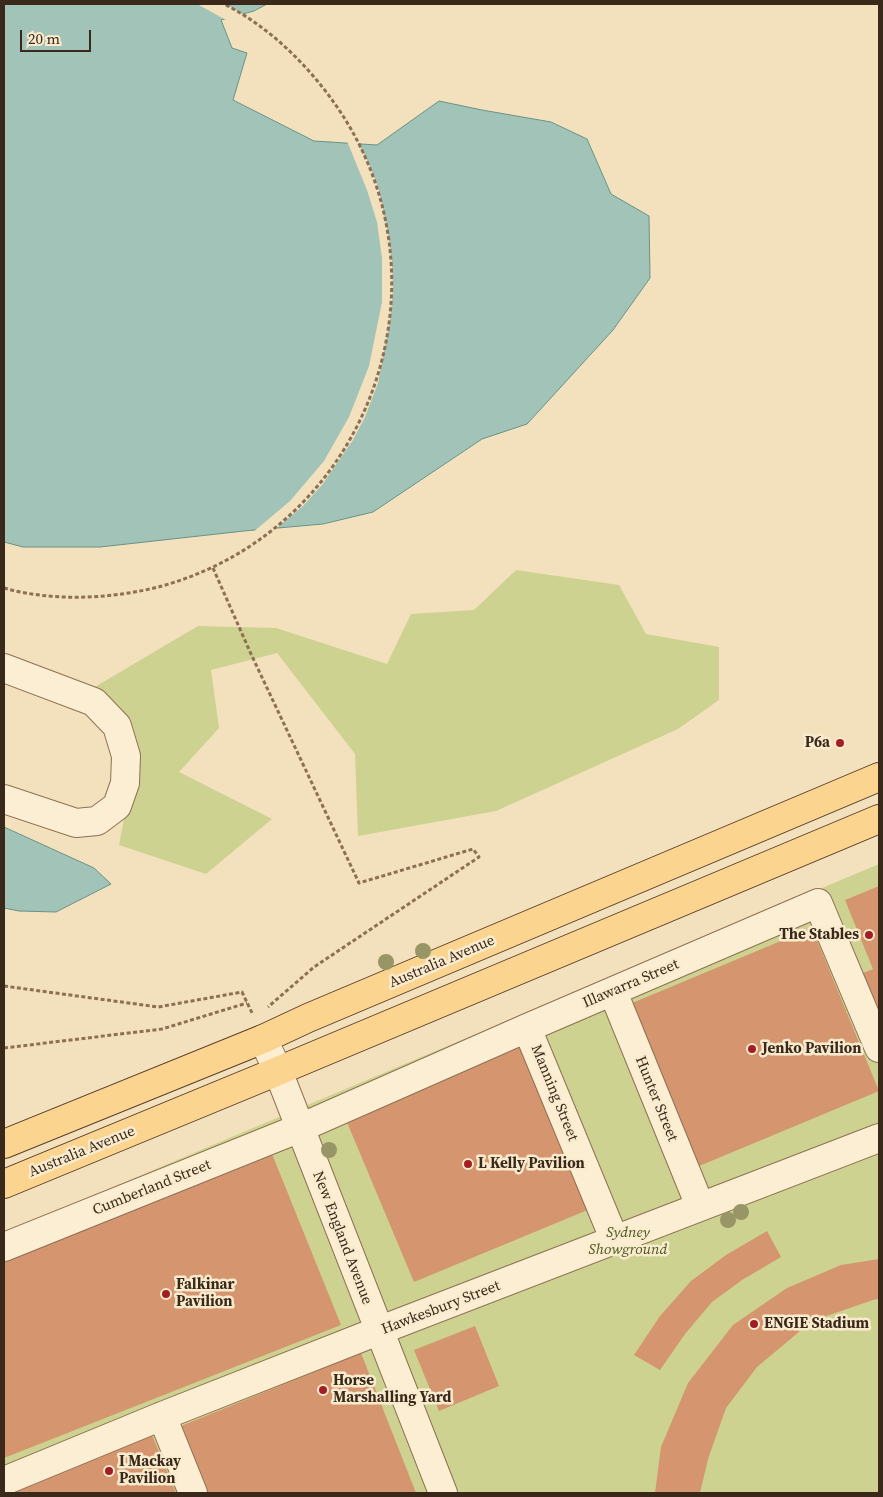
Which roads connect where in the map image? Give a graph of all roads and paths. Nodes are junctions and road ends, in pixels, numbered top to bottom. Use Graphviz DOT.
graph roads {
  1 [pos="224,4"];
  2 [pos="213,568"];
  3 [pos="4,588"];
  4 [pos="4,668"];
  5 [pos="879,777"];
  6 [pos="4,799"];
  7 [pos="879,818"];
  8 [pos="4,986"];
  9 [pos="613,992"];
  10 [pos="247,1003"];
  11 [pos="266,1009"];
  12 [pos="261,1027"];
  13 [pos="527,1028"];
  14 [pos="4,1048"];
  15 [pos="879,1048"];
  16 [pos="278,1071"];
  17 [pos="296,1119"];
  18 [pos="879,1138"];
  19 [pos="4,1144"];
  20 [pos="4,1184"];
  21 [pos="700,1206"];
  22 [pos="615,1241"];
  23 [pos="4,1248"];
  24 [pos="378,1331"];
  25 [pos="162,1416"];
  26 [pos="4,1481"];
  27 [pos="193,1493"];
  28 [pos="443,1493"];
  1 -- 2 [label="path"];
  2 -- 3 [label="path"];
  2 -- 11 [label="path"];
  4 -- 6 [label="street"];
  5 -- 12 [label="main road, Australia Avenue"];
  7 -- 16 [label="main road, Australia Avenue"];
  8 -- 10 [label="path"];
  9 -- 13 [label="street, Illawarra Street"];
  9 -- 15 [label="street, Illawarra Street"];
  9 -- 21 [label="street, Hunter Street"];
  10 -- 12 [label="path"];
  10 -- 14 [label="path"];
  12 -- 16 [label="street, New England Avenue"];
  12 -- 19 [label="main road, Australia Avenue"];
  13 -- 17 [label="street, Illawarra Street"];
  13 -- 22 [label="street, Manning Street"];
  16 -- 17 [label="street, New England Avenue"];
  16 -- 20 [label="main road, Australia Avenue"];
  17 -- 23 [label="street, Cumberland Street"];
  17 -- 24 [label="street, New England Avenue"];
  18 -- 21 [label="street, Hawkesbury Street"];
  21 -- 22 [label="street, Hawkesbury Street"];
  22 -- 24 [label="street, Hawkesbury Street"];
  24 -- 25 [label="street, Hawkesbury Street"];
  24 -- 28 [label="street, New England Avenue"];
  25 -- 26 [label="street, Hawkesbury Street"];
  25 -- 27 [label="street"];
}
